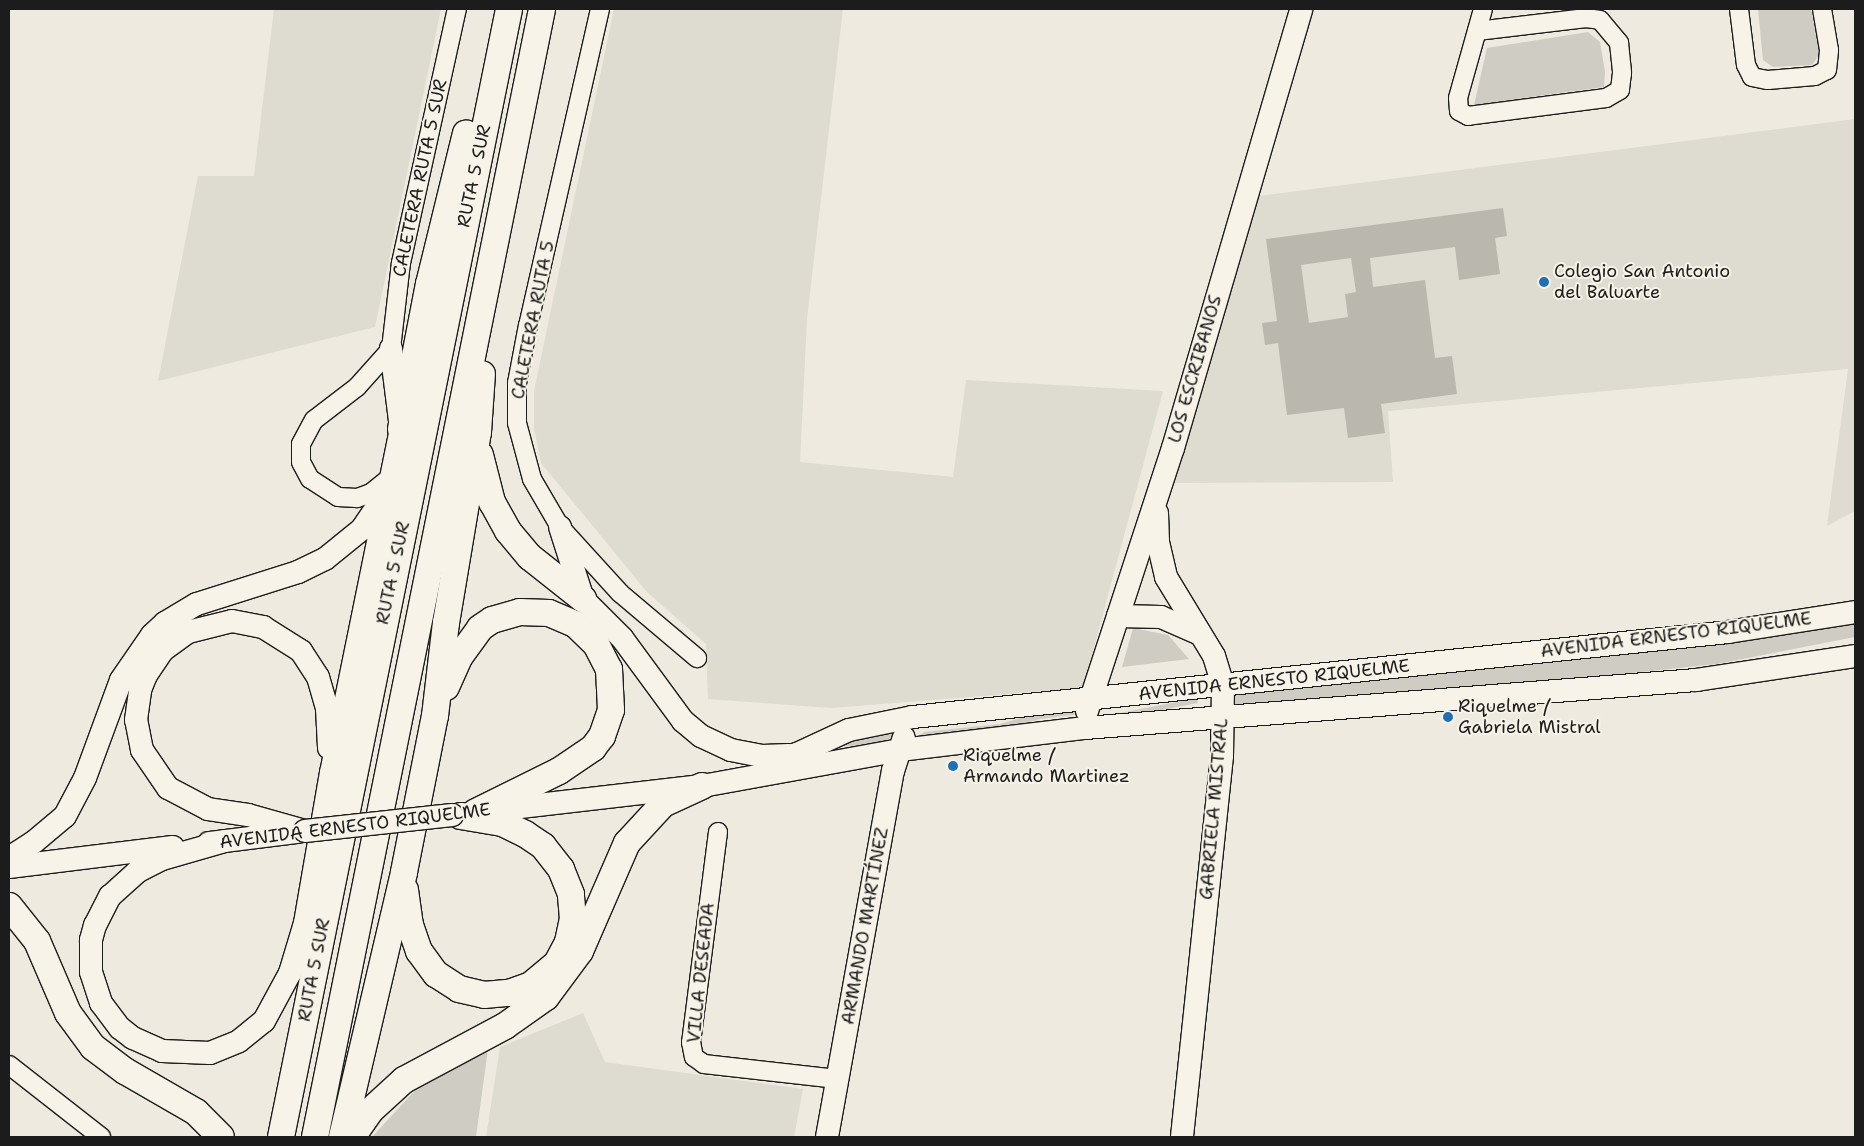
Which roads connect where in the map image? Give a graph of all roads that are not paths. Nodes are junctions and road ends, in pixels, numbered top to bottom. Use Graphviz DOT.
graph roads {
  1 [pos="457,9"];
  2 [pos="496,9"];
  3 [pos="509,9"];
  4 [pos="542,9"];
  5 [pos="600,9"];
  6 [pos="1302,9"];
  7 [pos="1483,9"];
  8 [pos="1739,9"];
  9 [pos="1822,9"];
  10 [pos="1477,31"];
  11 [pos="482,304"];
  12 [pos="390,349"];
  13 [pos="402,429"];
  14 [pos="478,432"];
  15 [pos="392,476"];
  16 [pos="1157,495"];
  17 [pos="560,527"];
  18 [pos="583,599"];
  19 [pos="1855,612"];
  20 [pos="1118,616"];
  21 [pos="1201,634"];
  22 [pos="696,658"];
  23 [pos="1852,658"];
  24 [pos="1223,686"];
  25 [pos="1089,698"];
  26 [pos="435,716"];
  27 [pos="913,717"];
  28 [pos="1223,718"];
  29 [pos="1085,728"];
  30 [pos="900,750"];
  31 [pos="797,754"];
  32 [pos="331,773"];
  33 [pos="702,786"];
  34 [pos="464,813"];
  35 [pos="305,831"];
  36 [pos="718,832"];
  37 [pos="225,841"];
  38 [pos="9,858"];
  39 [pos="9,867"];
  40 [pos="404,872"];
  41 [pos="9,906"];
  42 [pos="306,923"];
  43 [pos="9,1065"];
  44 [pos="837,1080"];
  45 [pos="101,1137"];
  46 [pos="221,1137"];
  47 [pos="263,1137"];
  48 [pos="281,1137"];
  49 [pos="315,1137"];
  50 [pos="342,1137"];
  51 [pos="352,1137"];
  52 [pos="827,1137"];
  53 [pos="1182,1137"];
  1 -- 12 [label="street, CALETERA RUTA 5 SUR"];
  2 -- 13 [label="highway"];
  3 -- 48 [label="highway, RUTA 5 SUR"];
  4 -- 11 [label="highway, RUTA 5 SUR"];
  5 -- 17 [label="street, CALETERA RUTA 5"];
  6 -- 16 [label="main road, LOS ESCRIBANOS"];
  7 -- 10 [label="street"];
  8 -- 9 [label="street"];
  10 -- 10 [label="street"];
  11 -- 14 [label="highway"];
  11 -- 49 [label="highway, RUTA 5 SUR"];
  12 -- 13 [label="main road"];
  12 -- 15 [label="street"];
  13 -- 15 [label="main road"];
  14 -- 18 [label="highway"];
  14 -- 26 [label="highway"];
  15 -- 32 [label="main road"];
  15 -- 38 [label="main road"];
  16 -- 20 [label="main road, LOS ESCRIBANOS"];
  16 -- 21 [label="main road, GABRIELA MISTRAL"];
  17 -- 18 [label="main road"];
  17 -- 22 [label="street, CALETERA RUTA 5"];
  18 -- 31 [label="main road"];
  19 -- 24 [label="main road, AVENIDA ERNESTO RIQUELME"];
  20 -- 21 [label="main road"];
  20 -- 25 [label="main road, LOS ESCRIBANOS"];
  21 -- 24 [label="main road, GABRIELA MISTRAL"];
  23 -- 28 [label="main road, AVENIDA ERNESTO RIQUELME"];
  24 -- 25 [label="main road, AVENIDA ERNESTO RIQUELME"];
  24 -- 28 [label="main road, GABRIELA MISTRAL"];
  25 -- 27 [label="main road, AVENIDA ERNESTO RIQUELME"];
  25 -- 29 [label="main road, LOS ESCRIBANOS"];
  26 -- 34 [label="highway"];
  26 -- 40 [label="highway"];
  27 -- 30 [label="main road, ARMANDO MARTÍNEZ"];
  27 -- 31 [label="main road, AVENIDA ERNESTO RIQUELME"];
  28 -- 29 [label="main road, AVENIDA ERNESTO RIQUELME"];
  28 -- 53 [label="main road, GABRIELA MISTRAL"];
  29 -- 30 [label="main road, AVENIDA ERNESTO RIQUELME"];
  30 -- 33 [label="main road, AVENIDA ERNESTO RIQUELME"];
  30 -- 44 [label="main road, ARMANDO MARTÍNEZ"];
  31 -- 33 [label="main road, AVENIDA ERNESTO RIQUELME"];
  32 -- 35 [label="main road"];
  32 -- 42 [label="main road"];
  33 -- 34 [label="main road, AVENIDA ERNESTO RIQUELME"];
  33 -- 51 [label="highway"];
  34 -- 35 [label="main road, AVENIDA ERNESTO RIQUELME, bridge"];
  34 -- 40 [label="highway"];
  35 -- 37 [label="main road, AVENIDA ERNESTO RIQUELME"];
  36 -- 44 [label="street, VILLA DESEADA"];
  37 -- 39 [label="main road, AVENIDA ERNESTO RIQUELME"];
  37 -- 42 [label="main road"];
  40 -- 50 [label="highway"];
  41 -- 46 [label="highway"];
  42 -- 47 [label="highway"];
  43 -- 45 [label="street"];
  44 -- 52 [label="main road, ARMANDO MARTÍNEZ"];
}
